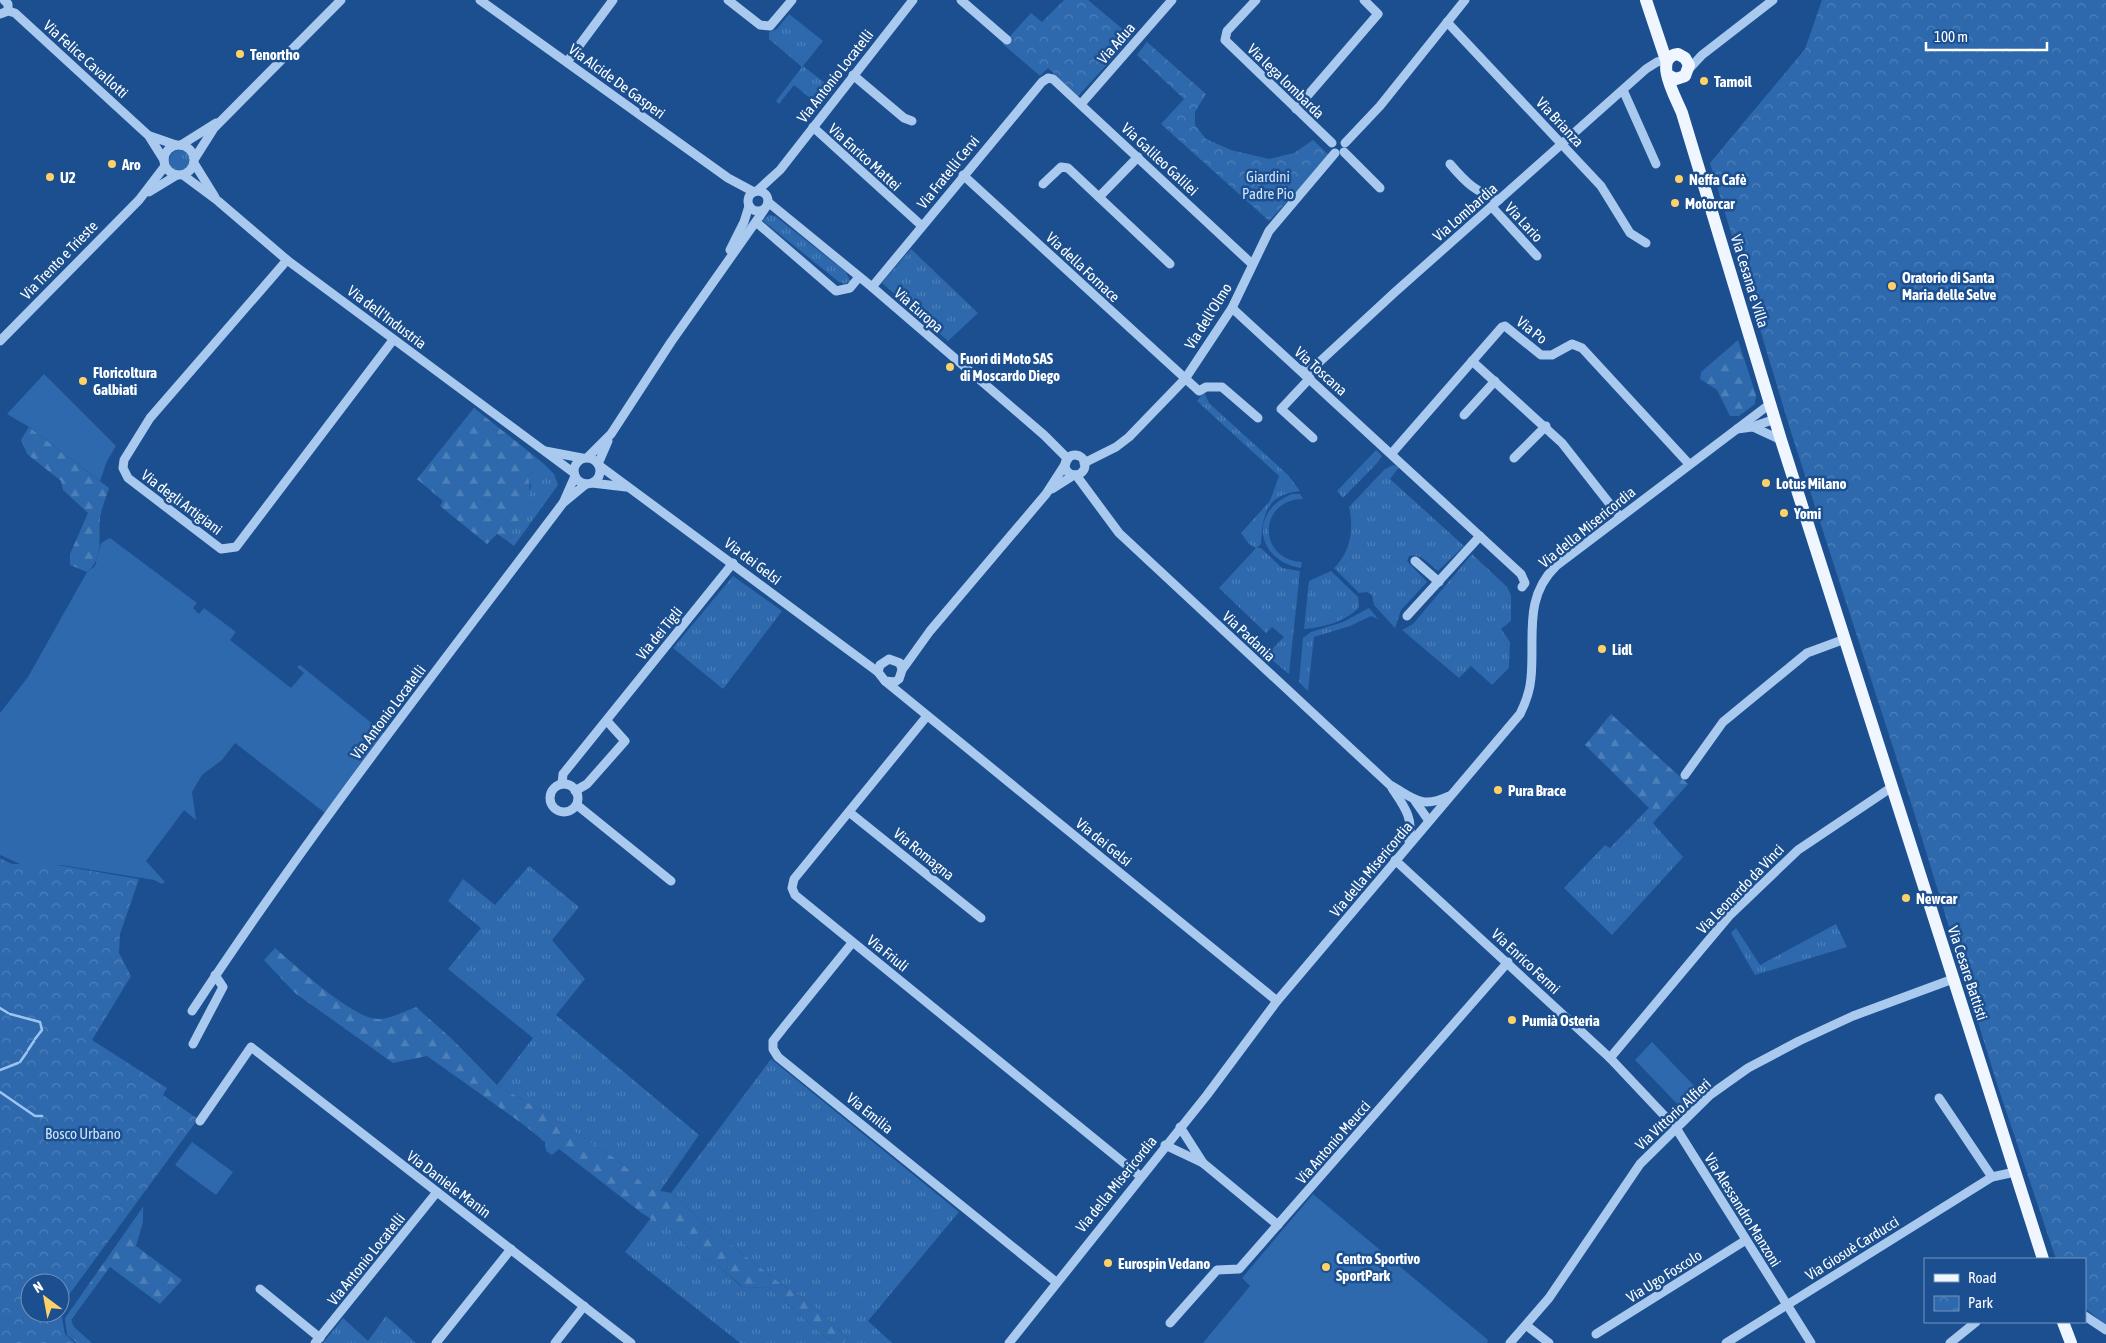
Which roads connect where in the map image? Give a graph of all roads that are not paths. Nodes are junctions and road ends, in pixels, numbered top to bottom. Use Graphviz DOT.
graph roads {
  1 [pos="4,0"];
  2 [pos="342,0"];
  3 [pos="480,0"];
  4 [pos="613,0"];
  5 [pos="728,0"];
  6 [pos="792,0"];
  7 [pos="913,0"];
  8 [pos="961,0"];
  9 [pos="1172,0"];
  10 [pos="1364,0"];
  11 [pos="1465,0"];
  12 [pos="1646,0"];
  13 [pos="1773,0"];
  14 [pos="1252,1"];
  15 [pos="4,13"];
  16 [pos="1447,22"];
  17 [pos="1007,40"];
  18 [pos="567,62"];
  19 [pos="1676,66"];
  20 [pos="853,75"];
  21 [pos="1048,78"];
  22 [pos="1623,90"];
  23 [pos="1081,104"];
  24 [pos="1296,109"];
  25 [pos="226,116"];
  26 [pos="912,121"];
  27 [pos="813,127"];
  28 [pos="149,136"];
  29 [pos="1562,144"];
  30 [pos="178,145"];
  31 [pos="1341,150"];
  32 [pos="1138,157"];
  33 [pos="194,161"];
  34 [pos="164,163"];
  35 [pos="1450,164"];
  36 [pos="1656,164"];
  37 [pos="780,170"];
  38 [pos="180,175"];
  39 [pos="963,175"];
  40 [pos="737,184"];
  41 [pos="1043,184"];
  42 [pos="1380,188"];
  43 [pos="756,191"];
  44 [pos="1099,197"];
  45 [pos="139,200"];
  46 [pos="1499,200"];
  47 [pos="218,201"];
  48 [pos="748,203"];
  49 [pos="766,204"];
  50 [pos="1492,207"];
  51 [pos="756,222"];
  52 [pos="922,226"];
  53 [pos="765,230"];
  54 [pos="746,235"];
  55 [pos="1646,243"];
  56 [pos="1537,256"];
  57 [pos="288,260"];
  58 [pos="1170,264"];
  59 [pos="1252,264"];
  60 [pos="719,272"];
  61 [pos="859,277"];
  62 [pos="872,287"];
  63 [pos="1232,308"];
  64 [pos="394,340"];
  65 [pos="0,341"];
  66 [pos="1472,361"];
  67 [pos="1301,370"];
  68 [pos="1760,371"];
  69 [pos="1184,378"];
  70 [pos="1310,378"];
  71 [pos="1496,381"];
  72 [pos="1770,404"];
  73 [pos="1464,415"];
  74 [pos="1258,418"];
  75 [pos="1775,419"];
  76 [pos="1546,426"];
  77 [pos="1752,427"];
  78 [pos="1734,430"];
  79 [pos="611,434"];
  80 [pos="1313,438"];
  81 [pos="1781,440"];
  82 [pos="542,451"];
  83 [pos="1392,453"];
  84 [pos="1103,454"];
  85 [pos="585,458"];
  86 [pos="1514,458"];
  87 [pos="1071,459"];
  88 [pos="1689,464"];
  89 [pos="599,465"];
  90 [pos="1084,465"];
  91 [pos="574,474"];
  92 [pos="1075,475"];
  93 [pos="589,483"];
  94 [pos="631,488"];
  95 [pos="1046,494"];
  96 [pos="1096,500"];
  97 [pos="563,502"];
  98 [pos="1620,517"];
  99 [pos="1480,536"];
  100 [pos="1415,561"];
  101 [pos="733,563"];
  102 [pos="1439,582"];
  103 [pos="1522,587"];
  104 [pos="1407,616"];
  105 [pos="930,631"];
  106 [pos="1845,639"];
  107 [pos="858,658"];
  108 [pos="894,659"];
  109 [pos="884,660"];
  110 [pos="878,672"];
  111 [pos="901,674"];
  112 [pos="885,682"];
  113 [pos="913,705"];
  114 [pos="926,716"];
  115 [pos="607,721"];
  116 [pos="1685,775"];
  117 [pos="562,784"];
  118 [pos="1390,785"];
  119 [pos="1892,787"];
  120 [pos="575,792"];
  121 [pos="1452,794"];
  122 [pos="1413,798"];
  123 [pos="577,805"];
  124 [pos="1406,809"];
  125 [pos="849,812"];
  126 [pos="1429,821"];
  127 [pos="1408,844"];
  128 [pos="1395,860"];
  129 [pos="671,881"];
  130 [pos="981,918"];
  131 [pos="852,943"];
  132 [pos="1508,962"];
  133 [pos="215,975"];
  134 [pos="1953,979"];
  135 [pos="1277,1001"];
  136 [pos="192,1011"];
  137 [pos="192,1044"];
  138 [pos="1610,1058"];
  139 [pos="1939,1098"];
  140 [pos="200,1121"];
  141 [pos="1180,1127"];
  142 [pos="1676,1128"];
  143 [pos="1166,1145"];
  144 [pos="1203,1163"];
  145 [pos="2015,1172"];
  146 [pos="1140,1176"];
  147 [pos="1992,1177"];
  148 [pos="437,1192"];
  149 [pos="1278,1225"];
  150 [pos="1746,1240"];
  151 [pos="511,1249"];
  152 [pos="2043,1258"];
  153 [pos="1056,1282"];
  154 [pos="260,1289"];
  155 [pos="584,1306"];
  156 [pos="1786,1306"];
  157 [pos="2086,1317"];
  158 [pos="1170,1323"];
  159 [pos="1975,1323"];
  160 [pos="2063,1323"];
  161 [pos="1526,1325"];
  162 [pos="2106,1330"];
  163 [pos="1596,1334"];
  164 [pos="318,1340"];
  165 [pos="436,1343"];
  166 [pos="555,1343"];
  167 [pos="631,1343"];
  168 [pos="1009,1343"];
  169 [pos="1510,1343"];
  170 [pos="1549,1343"];
  171 [pos="1726,1343"];
  172 [pos="1810,1343"];
  173 [pos="1950,1343"];
  174 [pos="2071,1343"];
  1 -- 15 [label="street"];
  2 -- 25 [label="street, Via Trento e Trieste"];
  3 -- 18 [label="street, Via Alcide De Gasperi"];
  4 -- 18 [label="street"];
  5 -- 6 [label="street"];
  7 -- 20 [label="street, Via Antonio Locatelli"];
  8 -- 17 [label="street"];
  9 -- 23 [label="street, Via Adua"];
  10 -- 24 [label="street"];
  11 -- 16 [label="street, Via dell'Olmo"];
  12 -- 19 [label="main road, Via Cesana e Villa"];
  13 -- 19 [label="street"];
  14 -- 24 [label="street, Via lega lombarda"];
  15 -- 28 [label="street, Via Felice Cavallotti"];
  16 -- 29 [label="street, Via Brianza"];
  16 -- 31 [label="street, Via dell'Olmo"];
  18 -- 40 [label="street, Via Alcide De Gasperi"];
  19 -- 22 [label="street, Via Lombardia"];
  19 -- 68 [label="main road, Via Cesana e Villa"];
  20 -- 26 [label="street"];
  20 -- 27 [label="street, Via Antonio Locatelli"];
  21 -- 23 [label="street, Via Galileo Galilei"];
  21 -- 39 [label="street, Via Fratelli Cervi"];
  22 -- 29 [label="street, Via Lombardia"];
  22 -- 36 [label="street"];
  23 -- 32 [label="street, Via Galileo Galilei"];
  24 -- 31 [label="street, Via lega lombarda"];
  25 -- 30 [label="street, Via Trento e Trieste"];
  25 -- 33 [label="street, Via Trento e Trieste"];
  27 -- 37 [label="street, Via Antonio Locatelli"];
  27 -- 52 [label="street, Via Enrico Mattei"];
  28 -- 30 [label="street, Via Felice Cavallotti"];
  28 -- 34 [label="street, Via Felice Cavallotti"];
  29 -- 46 [label="street, Via Lombardia"];
  29 -- 55 [label="street, Via Brianza"];
  30 -- 33 [label="street"];
  30 -- 34 [label="street, Via Trento e Trieste"];
  31 -- 42 [label="street"];
  31 -- 59 [label="street, Via dell'Olmo"];
  32 -- 44 [label="street"];
  32 -- 59 [label="street, Via Galileo Galilei"];
  33 -- 38 [label="street, Via Trento e Trieste"];
  33 -- 47 [label="street, Via dell'Industria"];
  34 -- 38 [label="street"];
  34 -- 45 [label="street, Via Trento e Trieste"];
  35 -- 46 [label="street"];
  37 -- 43 [label="street, Via Antonio Locatelli"];
  37 -- 49 [label="street, Via Antonio Locatelli"];
  38 -- 45 [label="street, Via Trento e Trieste"];
  38 -- 47 [label="street, Via dell'Industria"];
  39 -- 52 [label="street, Via Fratelli Cervi"];
  39 -- 69 [label="street, Via della Fornace"];
  40 -- 43 [label="street, Via Alcide De Gasperi"];
  40 -- 48 [label="street, Via Alcide De Gasperi"];
  41 -- 44 [label="street"];
  43 -- 48 [label="street, Via Antonio Locatelli"];
  43 -- 49 [label="street, Via Alcide De Gasperi"];
  44 -- 58 [label="street"];
  45 -- 65 [label="street, Via Trento e Trieste"];
  46 -- 50 [label="street, Via Lombardia"];
  47 -- 57 [label="street, Via dell'Industria"];
  48 -- 49 [label="street"];
  48 -- 60 [label="street, Via Antonio Locatelli"];
  49 -- 51 [label="street, Via Antonio Locatelli"];
  49 -- 61 [label="street, Via Europa"];
  50 -- 56 [label="street, Via Lario"];
  50 -- 67 [label="street, Via Lombardia"];
  51 -- 53 [label="street"];
  51 -- 54 [label="street, Via Antonio Locatelli"];
  52 -- 62 [label="street, Via Fratelli Cervi"];
  53 -- 54 [label="street"];
  53 -- 61 [label="street"];
  54 -- 60 [label="street, Via Antonio Locatelli"];
  57 -- 64 [label="street, Via dell'Industria"];
  57 -- 64 [label="street, Via degli Artigiani"];
  59 -- 63 [label="street, Via dell'Olmo"];
  60 -- 79 [label="street, Via Antonio Locatelli"];
  61 -- 62 [label="street, Via Europa"];
  62 -- 87 [label="street, Via Europa"];
  63 -- 67 [label="street, Via Toscana"];
  63 -- 69 [label="street, Via dell'Olmo"];
  64 -- 82 [label="street, Via dell'Industria"];
  66 -- 71 [label="street"];
  66 -- 83 [label="street, Via Po"];
  66 -- 88 [label="street, Via Po"];
  67 -- 70 [label="street, Via Toscana"];
  68 -- 72 [label="main road, Via Cesare Battisti"];
  69 -- 74 [label="street, Via della Fornace"];
  69 -- 84 [label="street, Via dell'Olmo"];
  70 -- 80 [label="street"];
  70 -- 83 [label="street, Via Toscana"];
  71 -- 73 [label="street"];
  71 -- 76 [label="street"];
  72 -- 75 [label="main road, Via Cesare Battisti"];
  72 -- 78 [label="street, Via della Misericordia"];
  75 -- 77 [label="street, Via della Misericordia"];
  75 -- 81 [label="main road, Via Cesare Battisti"];
  76 -- 86 [label="street"];
  76 -- 98 [label="street"];
  77 -- 78 [label="street, Via della Misericordia"];
  77 -- 81 [label="street"];
  78 -- 88 [label="street, Via della Misericordia"];
  79 -- 85 [label="street"];
  79 -- 89 [label="street"];
  81 -- 106 [label="main road, Via Cesare Battisti"];
  82 -- 85 [label="street"];
  82 -- 91 [label="street, Via dell'Industria"];
  83 -- 99 [label="street, Via Toscana"];
  84 -- 87 [label="street, Via dell'Olmo"];
  84 -- 90 [label="street, Via dell'Olmo"];
  85 -- 89 [label="street"];
  85 -- 91 [label="street"];
  87 -- 90 [label="street"];
  87 -- 92 [label="street, Via Padania"];
  87 -- 95 [label="street"];
  88 -- 98 [label="street, Via della Misericordia"];
  89 -- 93 [label="street"];
  89 -- 94 [label="street, Via dei Gelsi"];
  90 -- 92 [label="street, Via dell'Olmo"];
  90 -- 96 [label="street, Via Padania"];
  91 -- 93 [label="street"];
  91 -- 97 [label="street, Via Antonio Locatelli"];
  92 -- 95 [label="street"];
  92 -- 96 [label="street, Via Padania"];
  93 -- 94 [label="street"];
  93 -- 97 [label="street, Via Antonio Locatelli"];
  94 -- 101 [label="street, Via dei Gelsi"];
  95 -- 105 [label="street"];
  96 -- 118 [label="street, Via Padania"];
  97 -- 133 [label="street, Via Antonio Locatelli"];
  98 -- 121 [label="street, Via della Misericordia"];
  99 -- 102 [label="street"];
  99 -- 103 [label="street, Via Toscana"];
  100 -- 102 [label="street"];
  101 -- 107 [label="street, Via dei Gelsi"];
  101 -- 115 [label="street, Via dei Tigli"];
  102 -- 104 [label="street"];
  105 -- 108 [label="street"];
  105 -- 111 [label="street"];
  106 -- 116 [label="street"];
  106 -- 119 [label="main road, Via Cesare Battisti"];
  107 -- 109 [label="street"];
  107 -- 110 [label="street, Via dei Gelsi"];
  108 -- 109 [label="street"];
  108 -- 111 [label="street"];
  109 -- 110 [label="street"];
  110 -- 112 [label="street"];
  111 -- 112 [label="street"];
  111 -- 113 [label="street"];
  112 -- 113 [label="street, Via dei Gelsi"];
  113 -- 114 [label="street, Via dei Gelsi"];
  114 -- 125 [label="street, Via Friuli"];
  114 -- 135 [label="street, Via dei Gelsi"];
  115 -- 117 [label="street, Via dei Tigli"];
  115 -- 120 [label="street"];
  117 -- 120 [label="street"];
  117 -- 123 [label="street, Via dei Tigli"];
  118 -- 122 [label="street, Via Padania"];
  118 -- 124 [label="street, Via Padania"];
  119 -- 134 [label="main road, Via Cesare Battisti"];
  119 -- 138 [label="street, Via Leonardo da Vinci"];
  120 -- 123 [label="street"];
  121 -- 122 [label="street, Via Padania"];
  121 -- 126 [label="street, Via della Misericordia"];
  122 -- 126 [label="street, Via Padania"];
  123 -- 129 [label="street"];
  124 -- 126 [label="street, Via Padania"];
  124 -- 127 [label="street, Via Padania"];
  125 -- 130 [label="street, Via Romagna"];
  125 -- 131 [label="street, Via Friuli"];
  126 -- 127 [label="street, Via della Misericordia"];
  127 -- 128 [label="street, Via della Misericordia"];
  128 -- 132 [label="street, Via Enrico Fermi"];
  128 -- 135 [label="street, Via della Misericordia"];
  131 -- 146 [label="street, Via Friuli"];
  131 -- 153 [label="street, Via Emilia"];
  132 -- 138 [label="street, Via Enrico Fermi"];
  132 -- 149 [label="street, Via Antonio Meucci"];
  133 -- 136 [label="street, Via Antonio Locatelli"];
  133 -- 137 [label="street"];
  134 -- 142 [label="street, Via Vittorio Alfieri"];
  134 -- 145 [label="main road, Via Cesare Battisti"];
  135 -- 141 [label="street, Via della Misericordia"];
  138 -- 142 [label="street, Via Enrico Fermi"];
  139 -- 147 [label="street"];
  140 -- 148 [label="street, Via Daniele Manin"];
  141 -- 143 [label="street, Via della Misericordia"];
  141 -- 144 [label="street"];
  142 -- 150 [label="street, Via Alessandro Manzoni"];
  142 -- 161 [label="street, Via Vittorio Alfieri"];
  143 -- 144 [label="street"];
  143 -- 146 [label="street, Via della Misericordia"];
  144 -- 149 [label="street"];
  145 -- 147 [label="street, Via Giosuè Carducci"];
  145 -- 152 [label="main road, Via Cesare Battisti"];
  146 -- 153 [label="street, Via della Misericordia"];
  147 -- 156 [label="street, Via Giosuè Carducci"];
  148 -- 151 [label="street, Via Daniele Manin"];
  148 -- 164 [label="street, Via Antonio Locatelli"];
  149 -- 158 [label="street, Via Antonio Meucci"];
  150 -- 156 [label="street, Via Alessandro Manzoni"];
  150 -- 163 [label="street, Via Ugo Foscolo"];
  151 -- 155 [label="street, Via Daniele Manin"];
  151 -- 165 [label="street"];
  153 -- 168 [label="street, Via della Misericordia"];
  154 -- 164 [label="street"];
  155 -- 166 [label="street"];
  155 -- 167 [label="street, Via Daniele Manin"];
  156 -- 171 [label="street, Via Giosuè Carducci"];
  156 -- 172 [label="street, Via Alessandro Manzoni"];
  157 -- 162 [label="street"];
  159 -- 173 [label="street"];
  160 -- 174 [label="main road"];
  161 -- 169 [label="street, Via Vittorio Alfieri"];
  161 -- 170 [label="street"];
}
